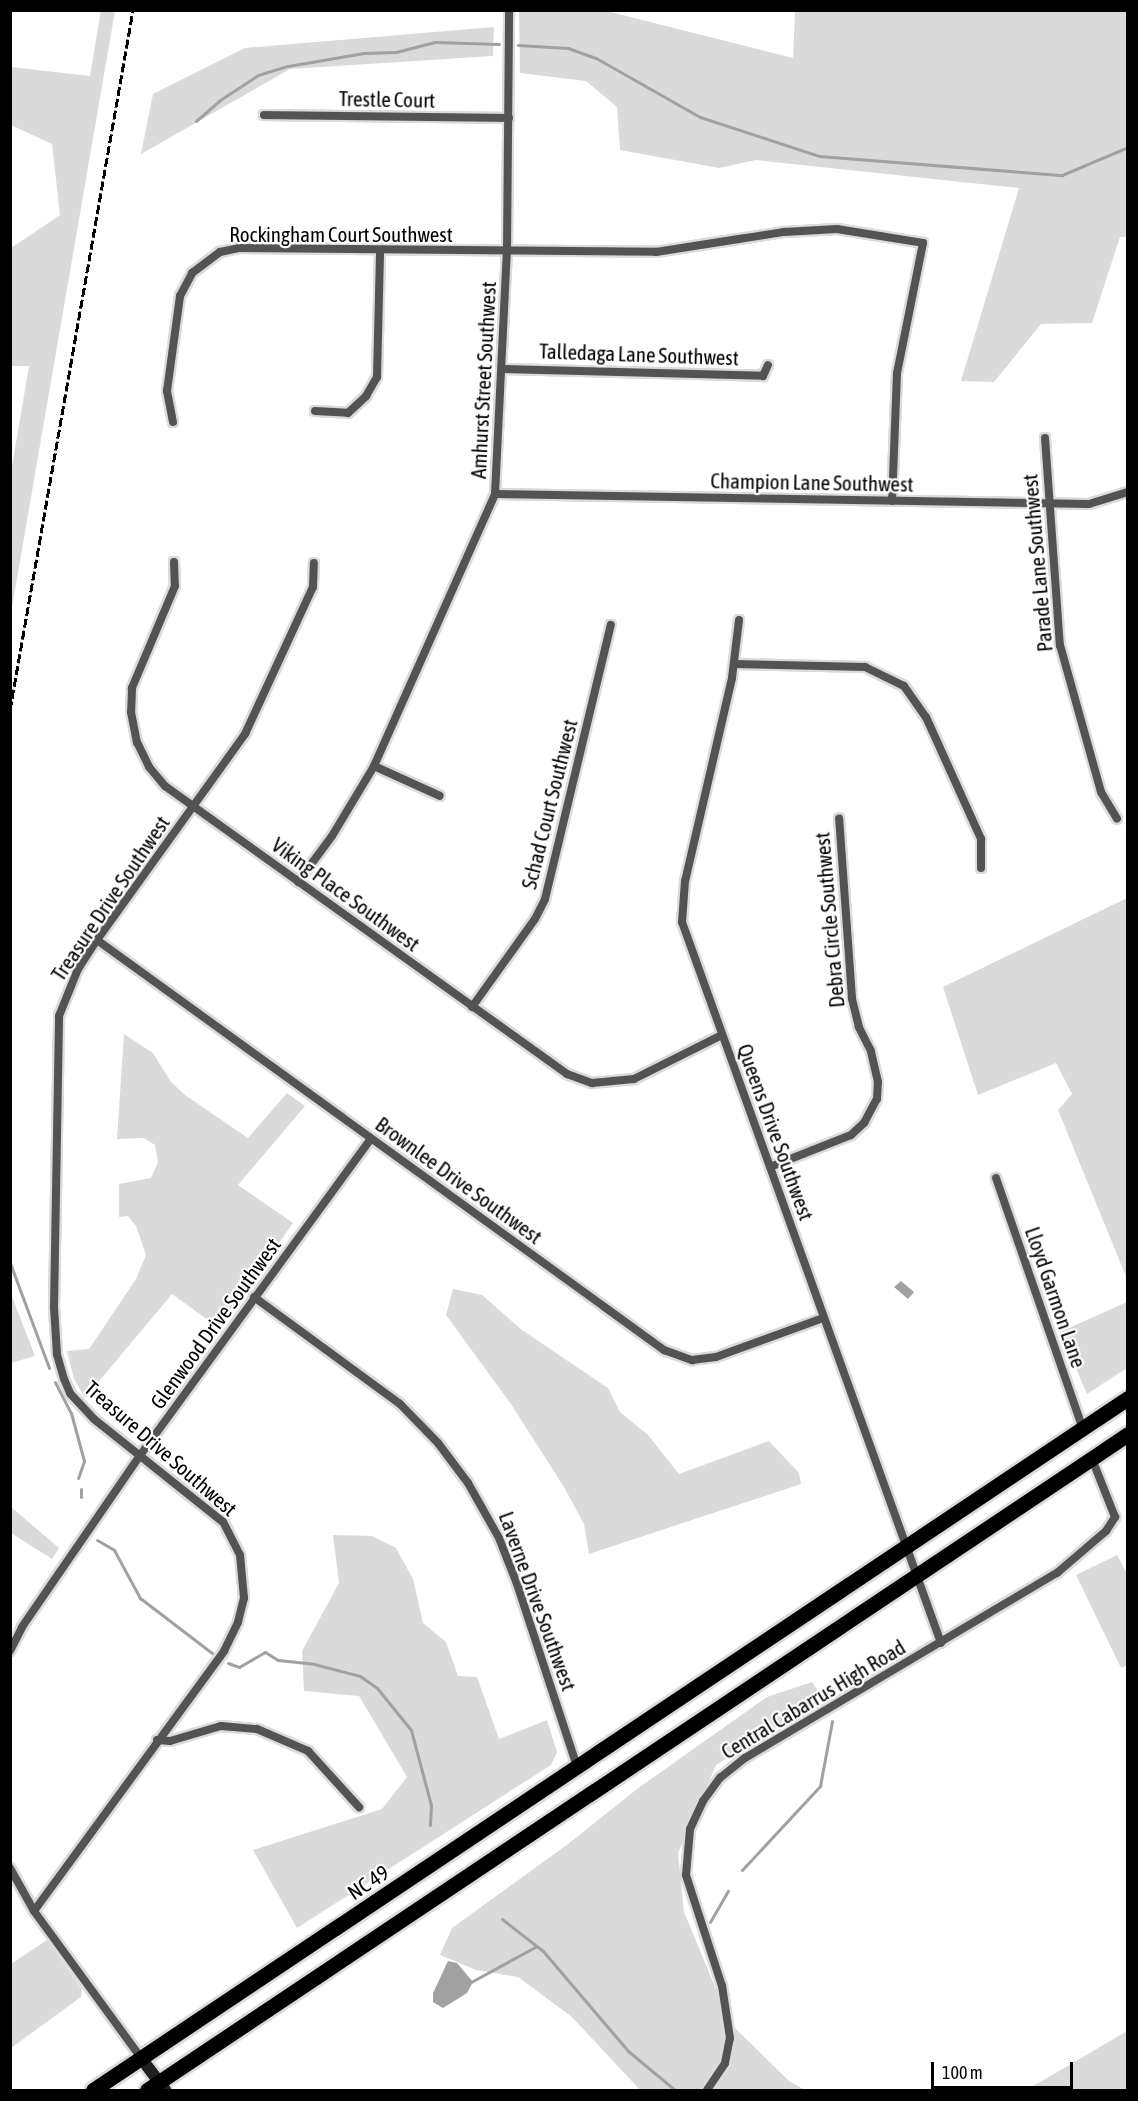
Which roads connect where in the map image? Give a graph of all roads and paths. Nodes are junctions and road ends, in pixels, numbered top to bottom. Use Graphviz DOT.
graph roads {
  1 [pos="509,10"];
  2 [pos="264,115"];
  3 [pos="509,118"];
  4 [pos="380,251"];
  5 [pos="507,251"];
  6 [pos="768,365"];
  7 [pos="503,369"];
  8 [pos="315,411"];
  9 [pos="173,422"];
  10 [pos="1045,438"];
  11 [pos="1128,492"];
  12 [pos="495,494"];
  13 [pos="892,501"];
  14 [pos="1048,503"];
  15 [pos="174,562"];
  16 [pos="314,563"];
  17 [pos="740,620"];
  18 [pos="610,625"];
  19 [pos="734,664"];
  20 [pos="374,766"];
  21 [pos="440,796"];
  22 [pos="193,806"];
  23 [pos="839,818"];
  24 [pos="1118,819"];
  25 [pos="981,868"];
  26 [pos="298,882"];
  27 [pos="98,940"];
  28 [pos="471,1007"];
  29 [pos="722,1035"];
  30 [pos="371,1139"];
  31 [pos="770,1167"];
  32 [pos="996,1178"];
  33 [pos="255,1297"];
  34 [pos="823,1318"];
  35 [pos="1128,1398"];
  36 [pos="1083,1429"];
  37 [pos="1128,1434"];
  38 [pos="141,1454"];
  39 [pos="1092,1459"];
  40 [pos="906,1547"];
  41 [pos="917,1574"];
  42 [pos="941,1643"];
  43 [pos="10,1651"];
  44 [pos="157,1740"];
  45 [pos="577,1766"];
  46 [pos="359,1807"];
  47 [pos="10,1868"];
  48 [pos="34,1911"];
  49 [pos="141,2058"];
  50 [pos="157,2088"];
  51 [pos="93,2091"];
  52 [pos="707,2091"];
  1 -- 3 [label="street, Amhurst Street Southwest"];
  2 -- 3 [label="street, Trestle Court"];
  3 -- 5 [label="street, Amhurst Street Southwest"];
  4 -- 5 [label="street, Rockingham Court Southwest"];
  4 -- 8 [label="street"];
  4 -- 9 [label="street, Rockingham Court Southwest"];
  5 -- 7 [label="street, Amhurst Street Southwest"];
  5 -- 13 [label="street, Rockingham Court Southwest"];
  6 -- 7 [label="street, Talledaga Lane Southwest"];
  7 -- 12 [label="street, Amhurst Street Southwest"];
  10 -- 14 [label="street, Parade Lane Southwest"];
  11 -- 14 [label="street, Champion Lane Southwest"];
  12 -- 13 [label="street, Champion Lane Southwest"];
  12 -- 20 [label="street, Amhurst Street Southwest"];
  13 -- 14 [label="street, Champion Lane Southwest"];
  14 -- 24 [label="street, Parade Lane Southwest"];
  15 -- 22 [label="street, Viking Place Southwest"];
  16 -- 22 [label="street, Treasure Drive Southwest"];
  17 -- 19 [label="street, Queens Drive Southwest"];
  18 -- 28 [label="street, Schad Court Southwest"];
  19 -- 25 [label="street"];
  19 -- 29 [label="street, Queens Drive Southwest"];
  20 -- 21 [label="street"];
  20 -- 26 [label="street, Amhurst Street Southwest"];
  22 -- 26 [label="street, Viking Place Southwest"];
  22 -- 27 [label="street, Treasure Drive Southwest"];
  23 -- 31 [label="street, Debra Circle Southwest"];
  26 -- 28 [label="street, Viking Place Southwest"];
  27 -- 30 [label="street, Brownlee Drive Southwest"];
  27 -- 38 [label="street, Treasure Drive Southwest"];
  28 -- 29 [label="street, Viking Place Southwest"];
  29 -- 31 [label="street, Queens Drive Southwest"];
  30 -- 33 [label="street, Glenwood Drive Southwest"];
  30 -- 34 [label="street, Brownlee Drive Southwest"];
  31 -- 34 [label="street, Queens Drive Southwest"];
  32 -- 36 [label="street, Lloyd Garmon Lane"];
  33 -- 38 [label="street, Glenwood Drive Southwest"];
  33 -- 45 [label="street, Laverne Drive Southwest"];
  34 -- 40 [label="street, Queens Drive Southwest"];
  35 -- 36 [label="highway, NC 49"];
  36 -- 40 [label="highway, NC 49"];
  37 -- 39 [label="highway"];
  38 -- 43 [label="street, Glenwood Drive Southwest"];
  38 -- 44 [label="street, Treasure Drive Southwest"];
  39 -- 41 [label="highway"];
  39 -- 42 [label="street, Central Cabarrus High Road"];
  40 -- 41 [label="street, Queens Drive Southwest"];
  40 -- 45 [label="highway, NC 49 / NC 49"];
  41 -- 42 [label="street, Queens Drive Southwest"];
  41 -- 50 [label="highway"];
  42 -- 52 [label="street, Central Cabarrus High Road"];
  44 -- 46 [label="street"];
  44 -- 48 [label="street, Treasure Drive Southwest"];
  45 -- 49 [label="highway, NC 49 / NC 49"];
  47 -- 48 [label="street"];
  48 -- 49 [label="street"];
  49 -- 50 [label="street"];
  49 -- 51 [label="highway, NC 49 / NC 49"];
}
